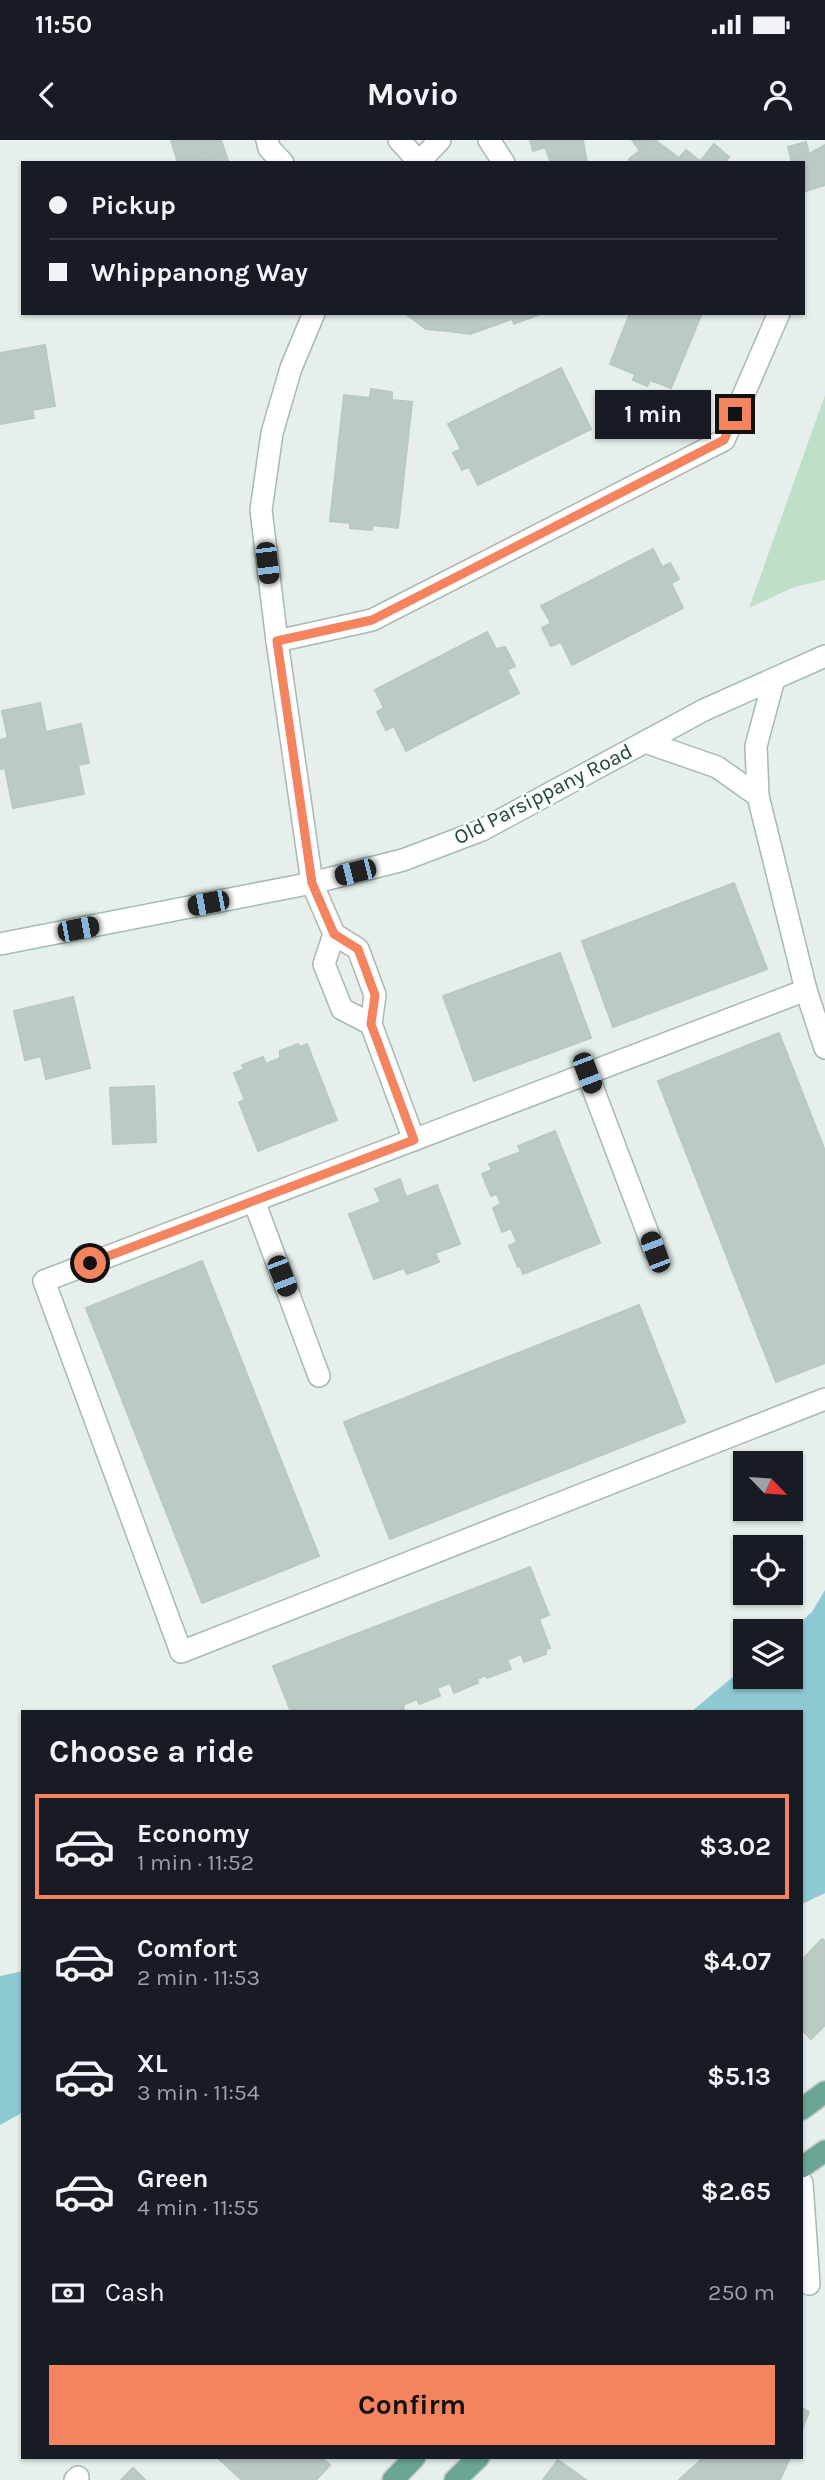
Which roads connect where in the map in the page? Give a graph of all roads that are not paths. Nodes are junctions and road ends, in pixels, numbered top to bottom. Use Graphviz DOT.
graph roads {
  1 [pos="267,140"];
  2 [pos="399,140"];
  3 [pos="440,140"];
  4 [pos="489,140"];
  5 [pos="281,161"];
  6 [pos="417,161"];
  7 [pos="421,161"];
  8 [pos="503,161"];
  9 [pos="313,315"];
  10 [pos="778,315"];
  11 [pos="277,641"];
  12 [pos="825,656"];
  13 [pos="774,679"];
  14 [pos="645,742"];
  15 [pos="758,796"];
  16 [pos="312,883"];
  17 [pos="334,934"];
  18 [pos="0,944"];
  19 [pos="806,990"];
  20 [pos="371,1024"];
  21 [pos="825,1048"];
  22 [pos="587,1073"];
  23 [pos="414,1140"];
  24 [pos="254,1201"];
  25 [pos="655,1252"];
  26 [pos="319,1376"];
  27 [pos="825,1399"];
  28 [pos="825,2092"];
  29 [pos="803,2108"];
  30 [pos="825,2151"];
  31 [pos="803,2166"];
  32 [pos="803,2197"];
  33 [pos="803,2281"];
  34 [pos="413,2459"];
  35 [pos="476,2459"];
  36 [pos="393,2480"];
  37 [pos="455,2480"];
  1 -- 5 [label="main road"];
  2 -- 6 [label="main road"];
  3 -- 7 [label="main road"];
  4 -- 8 [label="main road"];
  9 -- 11 [label="main road"];
  10 -- 11 [label="main road"];
  11 -- 16 [label="main road"];
  12 -- 13 [label="main road, Old Parsippany Road"];
  13 -- 14 [label="main road, Old Parsippany Road"];
  13 -- 15 [label="main road"];
  14 -- 15 [label="main road"];
  14 -- 16 [label="main road, Old Parsippany Road"];
  15 -- 19 [label="main road"];
  16 -- 17 [label="main road"];
  16 -- 18 [label="main road, Old Parsippany Road"];
  17 -- 20 [label="main road"];
  17 -- 20 [label="main road"];
  19 -- 21 [label="main road"];
  19 -- 22 [label="main road"];
  20 -- 23 [label="main road"];
  22 -- 23 [label="main road"];
  22 -- 25 [label="main road"];
  23 -- 24 [label="main road"];
  24 -- 26 [label="main road"];
  24 -- 27 [label="main road"];
  28 -- 29 [label="main road"];
  30 -- 31 [label="main road"];
  32 -- 33 [label="main road"];
  34 -- 36 [label="main road"];
  35 -- 37 [label="main road"];
}
